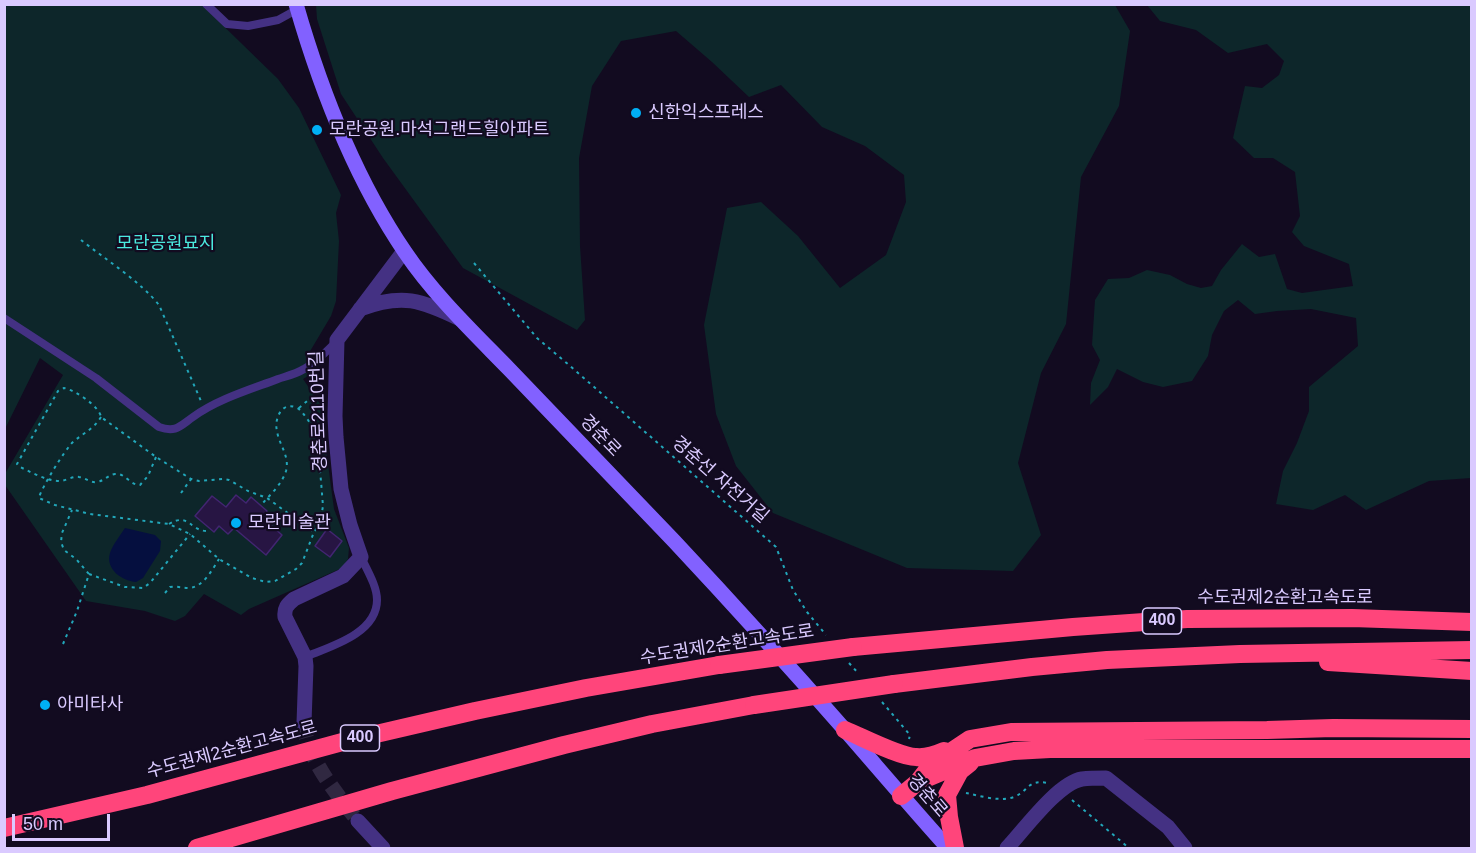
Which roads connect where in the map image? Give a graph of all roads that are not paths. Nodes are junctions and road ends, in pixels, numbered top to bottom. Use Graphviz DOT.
graph roads {
  1 [pos="206,4"];
  2 [pos="297,7"];
  3 [pos="404,251"];
  4 [pos="360,309"];
  5 [pos="4,318"];
  6 [pos="461,320"];
  7 [pos="337,340"];
  8 [pos="361,557"];
  9 [pos="1472,611"];
  10 [pos="1352,618"];
  11 [pos="1472,622"];
  12 [pos="1472,650"];
  13 [pos="1240,654"];
  14 [pos="305,657"];
  15 [pos="1472,671"];
  16 [pos="304,723"];
  17 [pos="1472,729"];
  18 [pos="845,730"];
  19 [pos="970,739"];
  20 [pos="1472,748"];
  21 [pos="975,758"];
  22 [pos="918,782"];
  23 [pos="901,796"];
  24 [pos="358,821"];
  25 [pos="4,828"];
  26 [pos="197,849"];
  27 [pos="383,849"];
  28 [pos="948,849"];
  29 [pos="955,849"];
  30 [pos="1007,849"];
  31 [pos="1185,849"];
  1 -- 2 [label="lane"];
  2 -- 3 [label="street, 경춘로"];
  3 -- 4 [label="street, 경춘로2110번길"];
  3 -- 6 [label="street, 경춘로"];
  4 -- 6 [label="street"];
  4 -- 7 [label="street, 경춘로2110번길"];
  5 -- 7 [label="lane"];
  6 -- 18 [label="street, 경춘로"];
  7 -- 8 [label="street, 경춘로2110번길"];
  8 -- 14 [label="lane"];
  8 -- 14 [label="street"];
  9 -- 10 [label="highway"];
  10 -- 11 [label="highway, 수도권제2순환고속도로 / 400"];
  10 -- 25 [label="highway, 수도권제2순환고속도로 / 400, bridge"];
  12 -- 13 [label="highway, 400"];
  13 -- 15 [label="highway"];
  13 -- 26 [label="highway, 400, bridge"];
  14 -- 16 [label="street"];
  17 -- 19 [label="highway"];
  18 -- 19 [label="highway"];
  18 -- 23 [label="street, 경춘로"];
  19 -- 22 [label="highway"];
  20 -- 21 [label="highway"];
  21 -- 22 [label="highway"];
  21 -- 29 [label="highway"];
  22 -- 23 [label="highway"];
  23 -- 28 [label="street, 경춘로"];
  24 -- 27 [label="street"];
  30 -- 31 [label="street"];
}
